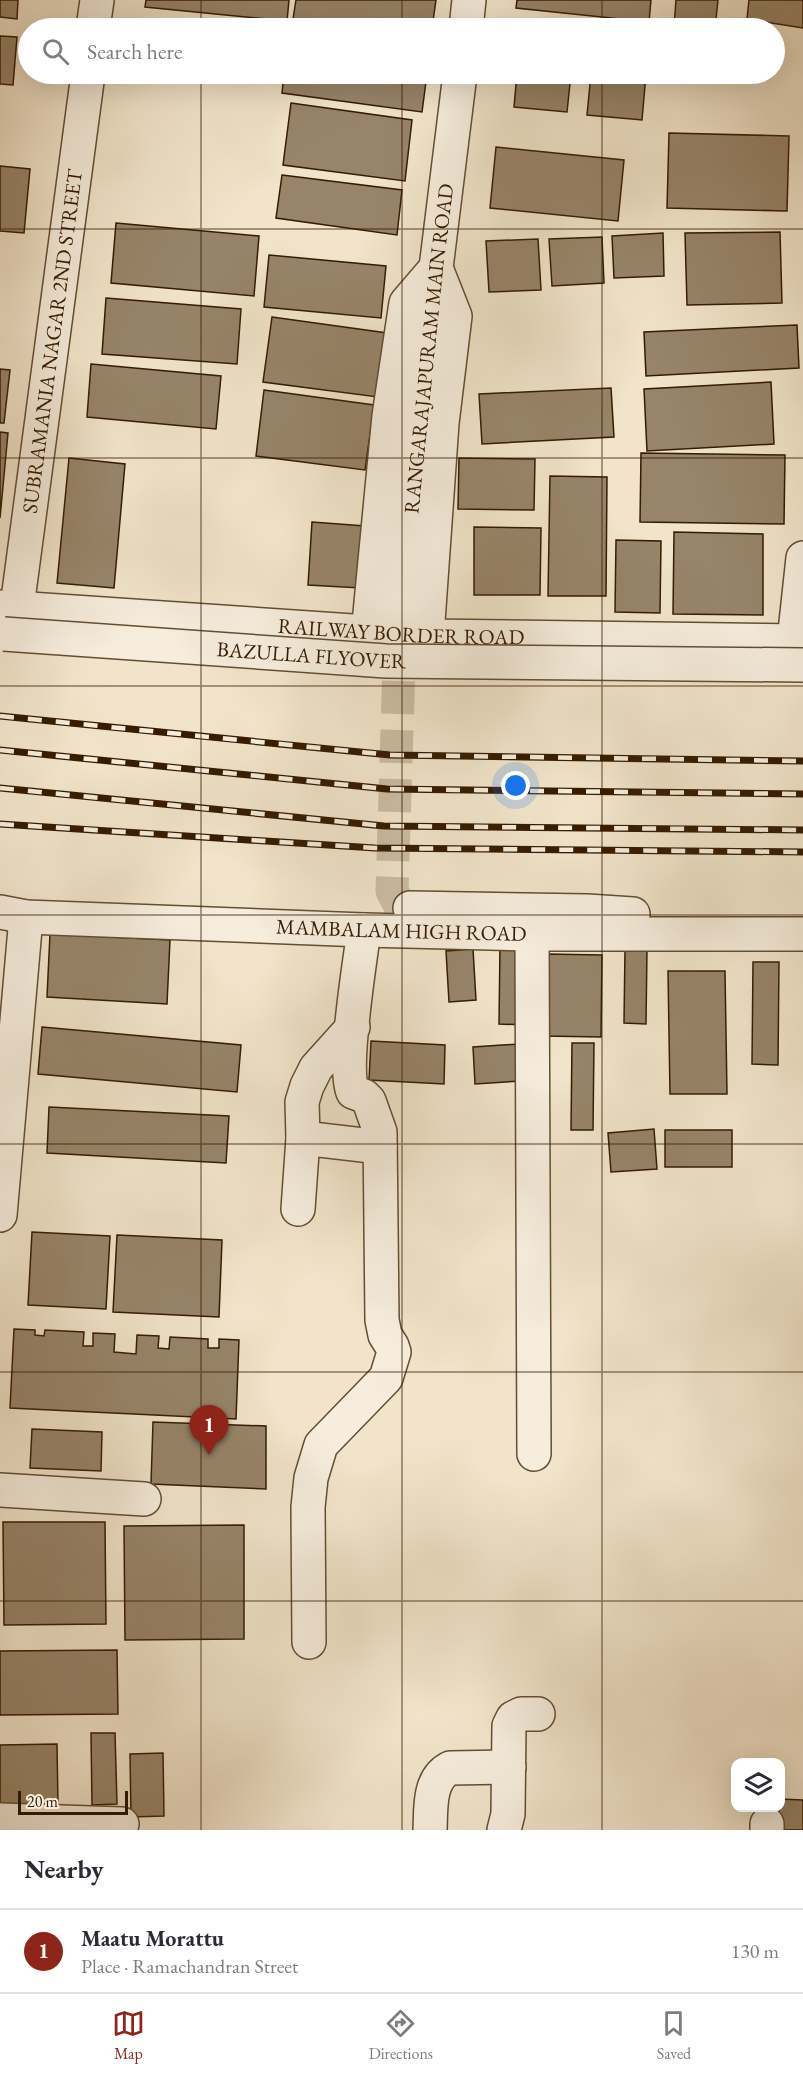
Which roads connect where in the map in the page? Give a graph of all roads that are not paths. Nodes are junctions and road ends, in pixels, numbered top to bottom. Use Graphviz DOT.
graph roads {
  1 [pos="97,0"];
  2 [pos="469,0"];
  3 [pos="94,18"];
  4 [pos="467,18"];
  5 [pos="86,84"];
  6 [pos="459,84"];
  7 [pos="436,268"];
  8 [pos="803,558"];
  9 [pos="6,616"];
  10 [pos="414,631"];
  11 [pos="368,633"];
  12 [pos="800,649"];
  13 [pos="410,908"];
  14 [pos="13,915"];
  15 [pos="364,930"];
  16 [pos="679,933"];
  17 [pos="532,934"];
  18 [pos="803,934"];
  19 [pos="353,1027"];
  20 [pos="303,1138"];
  21 [pos="380,1147"];
  22 [pos="298,1209"];
  23 [pos="0,1215"];
  24 [pos="534,1454"];
  25 [pos="0,1490"];
  26 [pos="144,1499"];
  27 [pos="309,1642"];
  28 [pos="538,1714"];
  29 [pos="509,1767"];
  30 [pos="0,1820"];
  31 [pos="122,1824"];
  32 [pos="430,1830"];
  33 [pos="504,1830"];
  1 -- 3 [label="street"];
  2 -- 4 [label="street"];
  5 -- 9 [label="street, SUBRAMANIA NAGAR 2ND STREET"];
  6 -- 7 [label="street, RANGARAJAPURAM MAIN ROAD"];
  7 -- 10 [label="street, RANGARAJAPURAM MAIN ROAD"];
  7 -- 11 [label="street"];
  8 -- 12 [label="street"];
  9 -- 11 [label="street, RAILWAY BORDER ROAD"];
  9 -- 12 [label="street, BAZULLA FLYOVER, bridge"];
  10 -- 11 [label="street, RAILWAY BORDER ROAD"];
  10 -- 12 [label="street, RAILWAY BORDER ROAD"];
  13 -- 16 [label="street"];
  14 -- 15 [label="street, MAMBALAM HIGH ROAD"];
  14 -- 23 [label="street"];
  15 -- 17 [label="street, MAMBALAM HIGH ROAD"];
  15 -- 19 [label="street"];
  16 -- 17 [label="street, MAMBALAM HIGH ROAD"];
  16 -- 18 [label="street, MAMBALAM HIGH ROAD"];
  17 -- 24 [label="street"];
  19 -- 20 [label="street"];
  19 -- 21 [label="street"];
  20 -- 21 [label="street"];
  20 -- 22 [label="street"];
  21 -- 27 [label="street"];
  25 -- 26 [label="street"];
  28 -- 29 [label="street"];
  29 -- 32 [label="street"];
  29 -- 33 [label="street"];
  30 -- 31 [label="street"];
}
